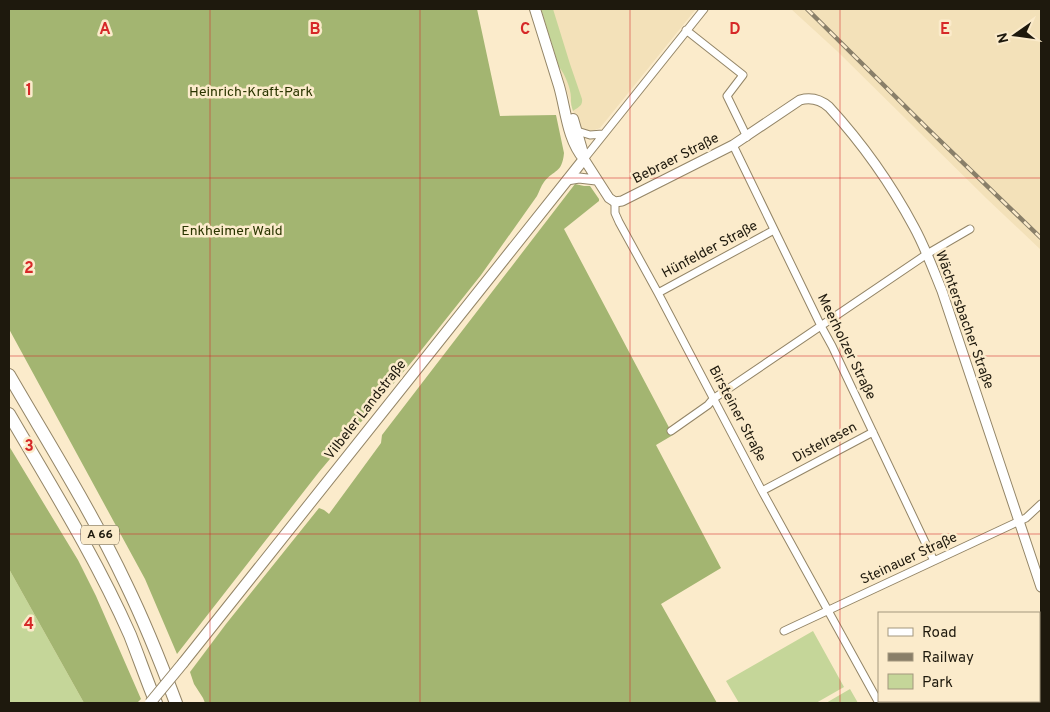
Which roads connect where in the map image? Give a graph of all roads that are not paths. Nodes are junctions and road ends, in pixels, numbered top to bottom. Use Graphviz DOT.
graph roads {
  1 [pos="535,9"];
  2 [pos="704,9"];
  3 [pos="686,30"];
  4 [pos="806,99"];
  5 [pos="603,134"];
  6 [pos="575,136"];
  7 [pos="747,136"];
  8 [pos="733,145"];
  9 [pos="584,159"];
  10 [pos="566,180"];
  11 [pos="596,180"];
  12 [pos="616,202"];
  13 [pos="970,229"];
  14 [pos="774,230"];
  15 [pos="927,254"];
  16 [pos="658,293"];
  17 [pos="821,326"];
  18 [pos="9,375"];
  19 [pos="713,399"];
  20 [pos="9,414"];
  21 [pos="671,431"];
  22 [pos="873,432"];
  23 [pos="762,491"];
  24 [pos="1041,504"];
  25 [pos="1019,521"];
  26 [pos="934,561"];
  27 [pos="1041,587"];
  28 [pos="827,611"];
  29 [pos="784,631"];
  30 [pos="878,701"];
  31 [pos="150,703"];
  32 [pos="156,703"];
  33 [pos="176,703"];
  1 -- 6 [label="main road"];
  2 -- 3 [label="street, Vilbeler Landstraße"];
  3 -- 5 [label="street, Vilbeler Landstraße"];
  3 -- 7 [label="street"];
  4 -- 7 [label="street, Bebraer Straße"];
  4 -- 15 [label="street, Wächtersbacher Straße"];
  5 -- 6 [label="street"];
  5 -- 9 [label="street, Vilbeler Landstraße"];
  6 -- 9 [label="main road"];
  6 -- 10 [label="main road"];
  7 -- 8 [label="street, Bebraer Straße"];
  8 -- 12 [label="street, Bebraer Straße"];
  8 -- 14 [label="street, Meerholzer Straße"];
  9 -- 10 [label="main road, Vilbeler Landstraße"];
  9 -- 11 [label="street"];
  10 -- 11 [label="street"];
  10 -- 31 [label="main road, Vilbeler Landstraße, bridge"];
  11 -- 12 [label="street"];
  12 -- 16 [label="street, Birsteiner Straße"];
  13 -- 15 [label="street"];
  14 -- 16 [label="street, Hünfelder Straße"];
  14 -- 17 [label="street, Meerholzer Straße"];
  15 -- 17 [label="street"];
  15 -- 25 [label="street, Wächtersbacher Straße"];
  16 -- 19 [label="street, Birsteiner Straße"];
  17 -- 19 [label="street"];
  17 -- 22 [label="street, Meerholzer Straße"];
  18 -- 33 [label="highway, A 66"];
  19 -- 21 [label="street"];
  19 -- 23 [label="street, Birsteiner Straße"];
  20 -- 32 [label="highway, A 66"];
  22 -- 23 [label="street, Distelrasen"];
  22 -- 26 [label="street, Meerholzer Straße"];
  23 -- 28 [label="street, Birsteiner Straße"];
  24 -- 25 [label="street, Steinauer Straße"];
  25 -- 26 [label="street, Steinauer Straße"];
  25 -- 27 [label="street, Wächtersbacher Straße"];
  26 -- 28 [label="street, Steinauer Straße"];
  28 -- 29 [label="street, Steinauer Straße"];
  28 -- 30 [label="street, Birsteiner Straße"];
}
